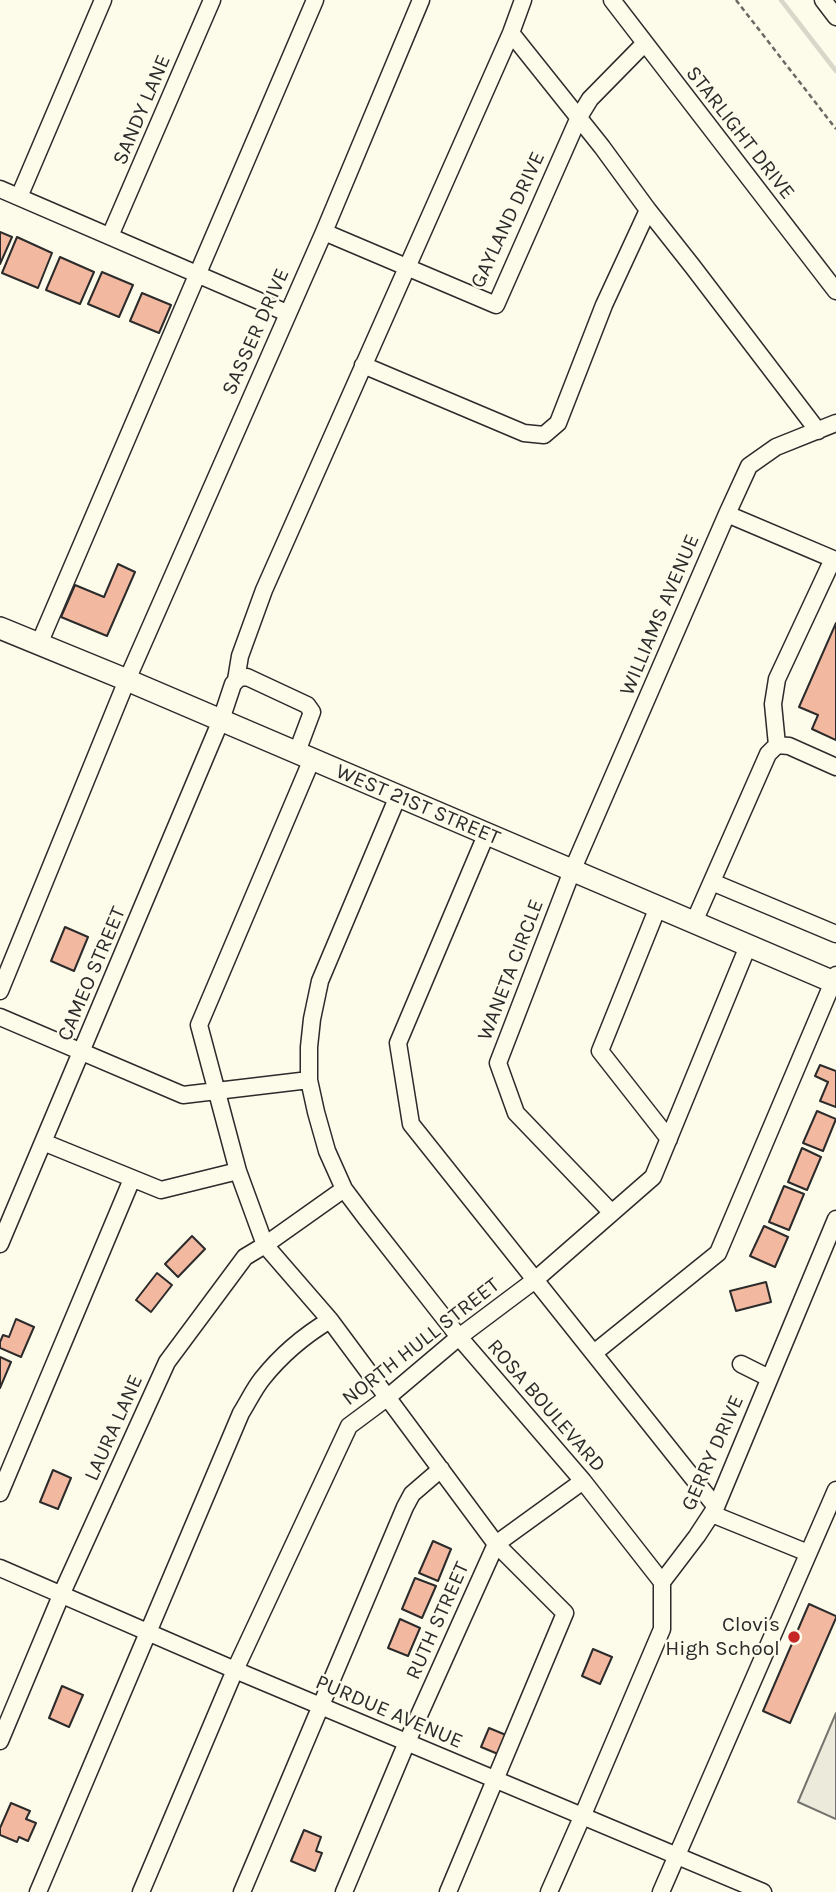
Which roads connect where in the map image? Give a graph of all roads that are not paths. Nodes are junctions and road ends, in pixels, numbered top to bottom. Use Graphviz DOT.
graph roads {
  1 [pos="103,0"];
  2 [pos="212,0"];
  3 [pos="315,0"];
  4 [pos="421,0"];
  5 [pos="523,0"];
  6 [pos="612,0"];
  7 [pos="823,0"];
  8 [pos="836,17"];
  9 [pos="511,33"];
  10 [pos="645,43"];
  11 [pos="579,117"];
  12 [pos="0,189"];
  13 [pos="19,197"];
  14 [pos="648,210"];
  15 [pos="324,232"];
  16 [pos="110,236"];
  17 [pos="407,268"];
  18 [pos="196,274"];
  19 [pos="836,291"];
  20 [pos="288,313"];
  21 [pos="363,365"];
  22 [pos="836,423"];
  23 [pos="818,431"];
  24 [pos="727,514"];
  25 [pos="834,556"];
  26 [pos="0,628"];
  27 [pos="39,644"];
  28 [pos="127,680"];
  29 [pos="236,680"];
  30 [pos="222,720"];
  31 [pos="777,745"];
  32 [pos="304,756"];
  33 [pos="836,767"];
  34 [pos="398,796"];
  35 [pos="486,835"];
  36 [pos="572,871"];
  37 [pos="712,882"];
  38 [pos="659,907"];
  39 [pos="694,922"];
  40 [pos="836,934"];
  41 [pos="748,946"];
  42 [pos="835,980"];
  43 [pos="0,991"];
  44 [pos="0,1017"];
  45 [pos="81,1052"];
  46 [pos="309,1080"];
  47 [pos="217,1090"];
  48 [pos="669,1139"];
  49 [pos="43,1142"];
  50 [pos="238,1171"];
  51 [pos="132,1179"];
  52 [pos="344,1189"];
  53 [pos="612,1213"];
  54 [pos="836,1219"];
  55 [pos="0,1244"];
  56 [pos="265,1245"];
  57 [pos="535,1280"];
  58 [pos="330,1320"];
  59 [pos="459,1337"];
  60 [pos="594,1353"];
  61 [pos="741,1364"];
  62 [pos="769,1378"];
  63 [pos="388,1397"];
  64 [pos="440,1469"];
  65 [pos="583,1481"];
  66 [pos="836,1490"];
  67 [pos="0,1493"];
  68 [pos="714,1510"];
  69 [pos="496,1544"];
  70 [pos="808,1553"];
  71 [pos="0,1568"];
  72 [pos="662,1582"];
  73 [pos="62,1593"];
  74 [pos="150,1632"];
  75 [pos="235,1670"];
  76 [pos="321,1706"];
  77 [pos="0,1741"];
  78 [pos="407,1742"];
  79 [pos="495,1780"];
  80 [pos="582,1817"];
  81 [pos="677,1856"];
  82 [pos="38,1892"];
  83 [pos="141,1892"];
  84 [pos="243,1892"];
  85 [pos="344,1892"];
  86 [pos="448,1892"];
  87 [pos="549,1892"];
  88 [pos="661,1892"];
  89 [pos="762,1892"];
  1 -- 13 [label="street"];
  2 -- 16 [label="street, SANDY LANE"];
  3 -- 18 [label="street"];
  4 -- 15 [label="street, SASSER DRIVE"];
  5 -- 9 [label="street, CAMEO STREET"];
  6 -- 10 [label="street, STARLIGHT DRIVE"];
  7 -- 8 [label="street"];
  9 -- 11 [label="street"];
  9 -- 17 [label="street, CAMEO STREET"];
  10 -- 11 [label="street, GAYLAND DRIVE"];
  10 -- 19 [label="street, STARLIGHT DRIVE"];
  11 -- 14 [label="street"];
  11 -- 17 [label="street, GAYLAND DRIVE"];
  12 -- 13 [label="street"];
  13 -- 16 [label="street"];
  14 -- 21 [label="street"];
  14 -- 23 [label="street"];
  15 -- 17 [label="street, GAYLAND DRIVE"];
  15 -- 20 [label="street, SASSER DRIVE"];
  16 -- 18 [label="street"];
  17 -- 21 [label="street, CAMEO STREET"];
  18 -- 20 [label="street"];
  18 -- 27 [label="street"];
  20 -- 28 [label="street, SASSER DRIVE"];
  21 -- 29 [label="street, CAMEO STREET"];
  22 -- 23 [label="street, WILLIAMS AVENUE"];
  23 -- 24 [label="street, WILLIAMS AVENUE"];
  24 -- 25 [label="street"];
  24 -- 36 [label="street, WILLIAMS AVENUE"];
  25 -- 31 [label="street"];
  26 -- 27 [label="main road, WEST 21ST STREET"];
  27 -- 28 [label="main road, WEST 21ST STREET"];
  28 -- 30 [label="main road, WEST 21ST STREET"];
  28 -- 43 [label="street, SASSER DRIVE"];
  29 -- 30 [label="street, CAMEO STREET"];
  29 -- 32 [label="street"];
  30 -- 32 [label="main road, WEST 21ST STREET"];
  30 -- 45 [label="street, CAMEO STREET"];
  31 -- 33 [label="street"];
  31 -- 37 [label="street"];
  32 -- 34 [label="main road, WEST 21ST STREET"];
  32 -- 47 [label="street"];
  34 -- 35 [label="main road, WEST 21ST STREET"];
  34 -- 46 [label="street, ROSA BOULEVARD"];
  35 -- 36 [label="main road, WEST 21ST STREET"];
  35 -- 57 [label="street"];
  36 -- 38 [label="main road, WEST 21ST STREET"];
  36 -- 53 [label="street, WANETA CIRCLE"];
  37 -- 39 [label="street"];
  37 -- 40 [label="street"];
  38 -- 39 [label="main road, WEST 21ST STREET"];
  38 -- 48 [label="street"];
  39 -- 41 [label="main road, WEST 21ST STREET"];
  41 -- 42 [label="main road, WEST 21ST STREET"];
  41 -- 48 [label="street, NORTH HULL STREET"];
  42 -- 60 [label="street"];
  44 -- 45 [label="street"];
  45 -- 47 [label="street"];
  45 -- 49 [label="street, CAMEO STREET"];
  46 -- 47 [label="street"];
  46 -- 52 [label="street, ROSA BOULEVARD"];
  47 -- 50 [label="street"];
  48 -- 53 [label="street, NORTH HULL STREET"];
  49 -- 51 [label="street"];
  49 -- 55 [label="street, CAMEO STREET"];
  50 -- 51 [label="street"];
  50 -- 56 [label="street"];
  51 -- 67 [label="street"];
  52 -- 56 [label="street, LAURA LANE"];
  52 -- 59 [label="street, ROSA BOULEVARD"];
  53 -- 57 [label="street, NORTH HULL STREET"];
  54 -- 62 [label="street, GERRY DRIVE"];
  56 -- 58 [label="street"];
  56 -- 73 [label="street, LAURA LANE"];
  57 -- 59 [label="street, NORTH HULL STREET"];
  57 -- 60 [label="street"];
  58 -- 63 [label="street"];
  58 -- 74 [label="street"];
  59 -- 63 [label="street, NORTH HULL STREET"];
  59 -- 65 [label="street, ROSA BOULEVARD"];
  60 -- 68 [label="street"];
  61 -- 62 [label="street"];
  62 -- 68 [label="street, GERRY DRIVE"];
  63 -- 64 [label="street"];
  63 -- 75 [label="street, NORTH HULL STREET"];
  64 -- 69 [label="street"];
  64 -- 76 [label="street"];
  65 -- 69 [label="street, RUTH STREET"];
  65 -- 72 [label="street, ROSA BOULEVARD"];
  66 -- 70 [label="street"];
  68 -- 70 [label="street"];
  68 -- 72 [label="street, GERRY DRIVE"];
  69 -- 78 [label="street, RUTH STREET"];
  69 -- 79 [label="street"];
  70 -- 81 [label="street"];
  71 -- 73 [label="street, PURDUE AVENUE"];
  72 -- 80 [label="street"];
  73 -- 74 [label="street, PURDUE AVENUE"];
  73 -- 77 [label="street, LAURA LANE"];
  74 -- 75 [label="street, PURDUE AVENUE"];
  74 -- 82 [label="street"];
  75 -- 76 [label="street, PURDUE AVENUE"];
  75 -- 83 [label="street, NORTH HULL STREET"];
  76 -- 78 [label="street, PURDUE AVENUE"];
  76 -- 84 [label="street"];
  78 -- 79 [label="street, PURDUE AVENUE"];
  78 -- 85 [label="street, RUTH STREET"];
  79 -- 80 [label="street, PURDUE AVENUE"];
  79 -- 86 [label="street"];
  80 -- 81 [label="street, PURDUE AVENUE"];
  80 -- 87 [label="street"];
  81 -- 88 [label="street"];
  81 -- 89 [label="street, PURDUE AVENUE"];
}
